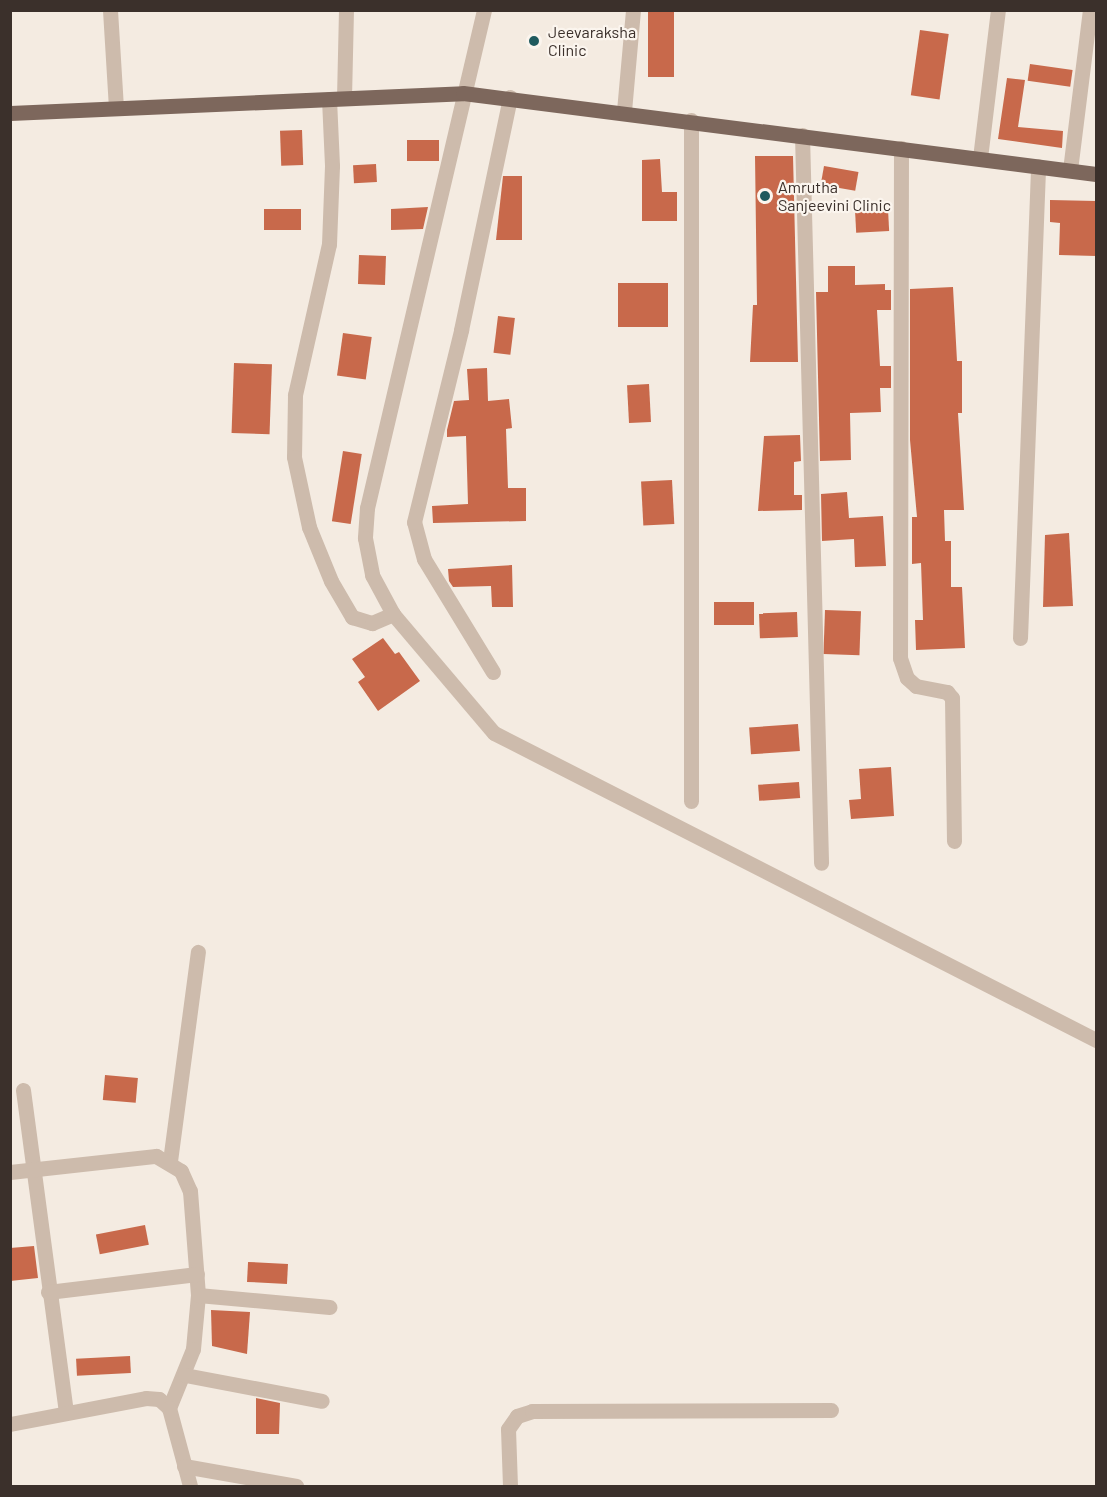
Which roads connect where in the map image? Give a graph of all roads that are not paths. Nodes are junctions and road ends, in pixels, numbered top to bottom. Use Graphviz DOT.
graph roads {
  1 [pos="110,10"];
  2 [pos="346,10"];
  3 [pos="484,10"];
  4 [pos="633,10"];
  5 [pos="999,10"];
  6 [pos="1090,10"];
  7 [pos="476,94"];
  8 [pos="510,97"];
  9 [pos="336,98"];
  10 [pos="116,108"];
  11 [pos="624,111"];
  12 [pos="10,113"];
  13 [pos="691,120"];
  14 [pos="802,135"];
  15 [pos="901,148"];
  16 [pos="980,158"];
  17 [pos="1038,166"];
  18 [pos="1070,170"];
  19 [pos="1096,174"];
  20 [pos="393,614"];
  21 [pos="1020,638"];
  22 [pos="493,672"];
  23 [pos="691,801"];
  24 [pos="954,841"];
  25 [pos="821,863"];
  26 [pos="198,952"];
  27 [pos="1096,1040"];
  28 [pos="23,1090"];
  29 [pos="170,1161"];
  30 [pos="30,1169"];
  31 [pos="10,1172"];
  32 [pos="196,1274"];
  33 [pos="48,1292"];
  34 [pos="198,1295"];
  35 [pos="329,1307"];
  36 [pos="185,1375"];
  37 [pos="322,1401"];
  38 [pos="169,1408"];
  39 [pos="831,1410"];
  40 [pos="66,1412"];
  41 [pos="10,1424"];
  42 [pos="184,1466"];
  43 [pos="190,1486"];
  44 [pos="296,1486"];
  45 [pos="510,1486"];
  1 -- 10 [label="street"];
  2 -- 9 [label="street"];
  3 -- 7 [label="street"];
  4 -- 11 [label="street"];
  5 -- 16 [label="street"];
  6 -- 18 [label="street"];
  7 -- 8 [label="main road"];
  7 -- 9 [label="main road"];
  7 -- 20 [label="street"];
  8 -- 11 [label="main road"];
  8 -- 22 [label="street"];
  9 -- 10 [label="main road"];
  9 -- 20 [label="street"];
  10 -- 12 [label="main road"];
  11 -- 13 [label="main road"];
  13 -- 14 [label="main road"];
  13 -- 23 [label="street"];
  14 -- 15 [label="main road"];
  14 -- 25 [label="street"];
  15 -- 16 [label="main road"];
  15 -- 24 [label="street"];
  16 -- 17 [label="main road"];
  17 -- 18 [label="main road"];
  17 -- 21 [label="street"];
  18 -- 19 [label="main road"];
  20 -- 27 [label="street"];
  26 -- 29 [label="street"];
  28 -- 30 [label="street"];
  29 -- 30 [label="street"];
  29 -- 32 [label="street"];
  30 -- 31 [label="street"];
  30 -- 33 [label="street"];
  32 -- 33 [label="street"];
  32 -- 34 [label="street"];
  33 -- 40 [label="street"];
  34 -- 35 [label="street"];
  34 -- 36 [label="street"];
  36 -- 37 [label="street"];
  36 -- 38 [label="street"];
  38 -- 40 [label="street"];
  38 -- 42 [label="street"];
  39 -- 45 [label="street"];
  40 -- 41 [label="street"];
  42 -- 43 [label="street"];
  42 -- 44 [label="street"];
}
